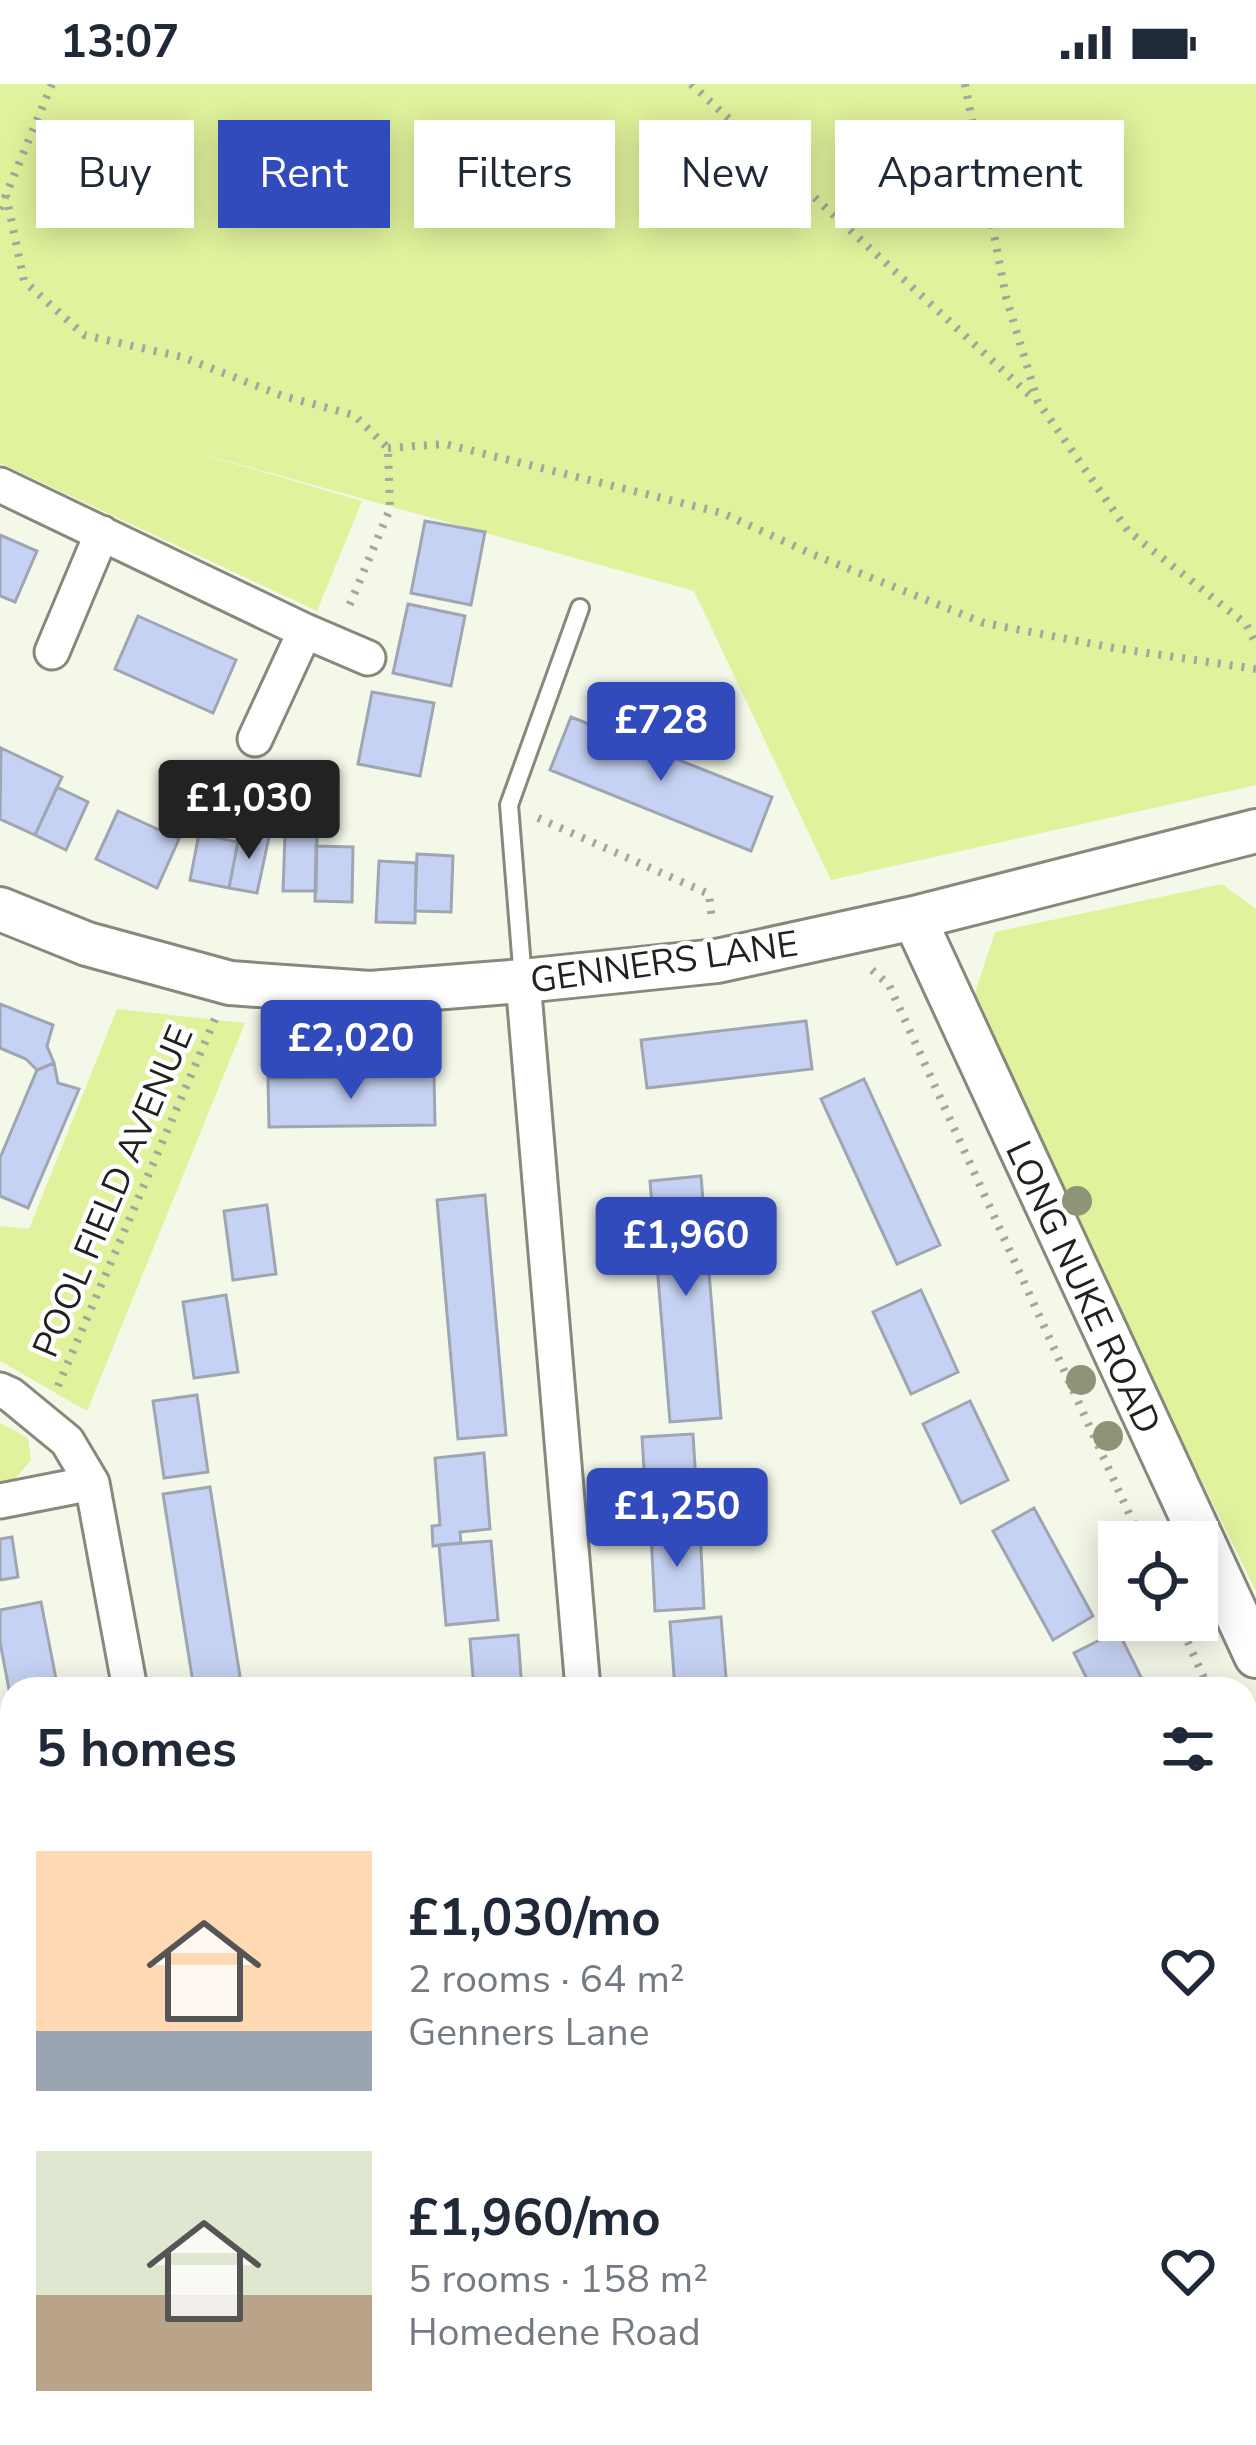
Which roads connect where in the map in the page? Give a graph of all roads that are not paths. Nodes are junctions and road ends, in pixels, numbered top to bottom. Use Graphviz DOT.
graph roads {
  1 [pos="0,485"];
  2 [pos="102,532"];
  3 [pos="580,608"];
  4 [pos="319,637"];
  5 [pos="52,652"];
  6 [pos="368,658"];
  7 [pos="255,739"];
  8 [pos="1247,844"];
  9 [pos="0,909"];
  10 [pos="914,918"];
  11 [pos="524,981"];
  12 [pos="0,1390"];
  13 [pos="92,1483"];
  14 [pos="0,1502"];
  15 [pos="1256,1655"];
  16 [pos="128,1677"];
  17 [pos="582,1677"];
  1 -- 2 [label="street"];
  2 -- 4 [label="street"];
  2 -- 5 [label="street"];
  3 -- 11 [label="lane"];
  4 -- 6 [label="street"];
  4 -- 7 [label="street"];
  8 -- 10 [label="street, GENNERS LANE"];
  9 -- 11 [label="street, GENNERS LANE"];
  10 -- 11 [label="street, GENNERS LANE"];
  10 -- 15 [label="street, LONG NUKE ROAD"];
  11 -- 17 [label="street"];
  12 -- 13 [label="street"];
  13 -- 14 [label="street"];
  13 -- 16 [label="street"];
}
